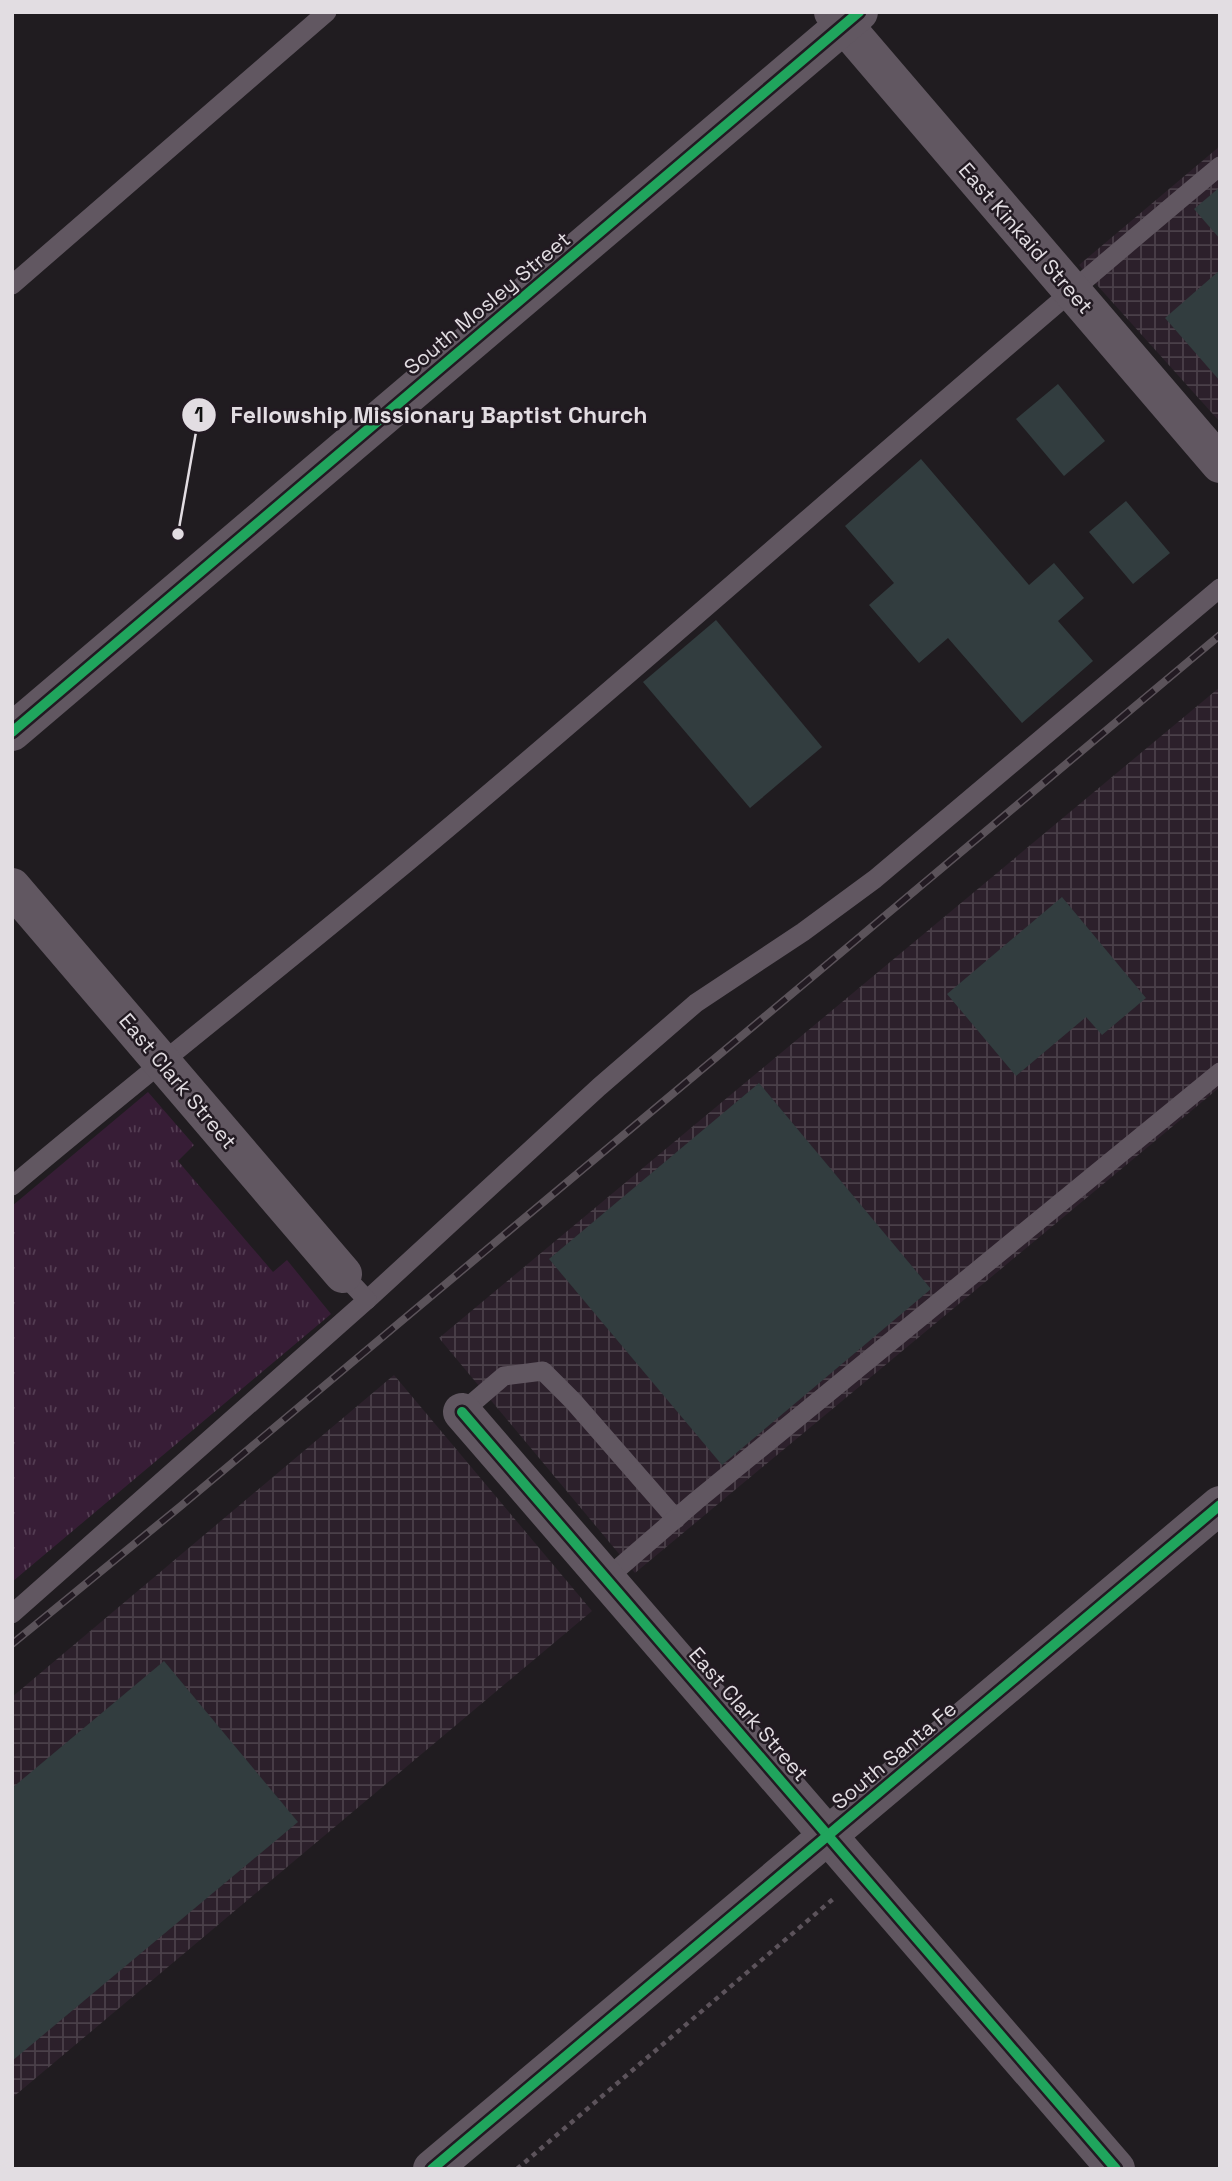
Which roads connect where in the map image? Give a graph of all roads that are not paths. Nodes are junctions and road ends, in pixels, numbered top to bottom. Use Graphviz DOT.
graph roads {
  1 [pos="327,12"];
  2 [pos="845,17"];
  3 [pos="1220,166"];
  4 [pos="12,285"];
  5 [pos="1071,290"];
  6 [pos="1220,464"];
  7 [pos="1220,588"];
  8 [pos="12,732"];
  9 [pos="12,887"];
  10 [pos="162,1062"];
  11 [pos="1220,1072"];
  12 [pos="12,1186"];
  13 [pos="355,1287"];
  14 [pos="462,1412"];
  15 [pos="1220,1505"];
  16 [pos="676,1519"];
  17 [pos="606,1579"];
  18 [pos="12,1614"];
  19 [pos="828,1835"];
  20 [pos="432,2169"];
  21 [pos="1116,2169"];
  1 -- 4 [label="lane"];
  2 -- 5 [label="street, East Kinkaid Street"];
  2 -- 8 [label="street, South Mosley Street"];
  3 -- 5 [label="lane"];
  5 -- 6 [label="street, East Kinkaid Street"];
  5 -- 10 [label="lane"];
  7 -- 13 [label="lane"];
  9 -- 10 [label="street, East Clark Street"];
  10 -- 12 [label="lane"];
  10 -- 13 [label="street, East Clark Street"];
  11 -- 16 [label="lane"];
  13 -- 18 [label="lane"];
  14 -- 16 [label="lane"];
  14 -- 17 [label="street, East Clark Street"];
  15 -- 19 [label="street, South Santa Fe"];
  16 -- 17 [label="lane"];
  17 -- 19 [label="street, East Clark Street"];
  19 -- 20 [label="street, South Santa Fe"];
  19 -- 21 [label="street, East Clark Street"];
}
